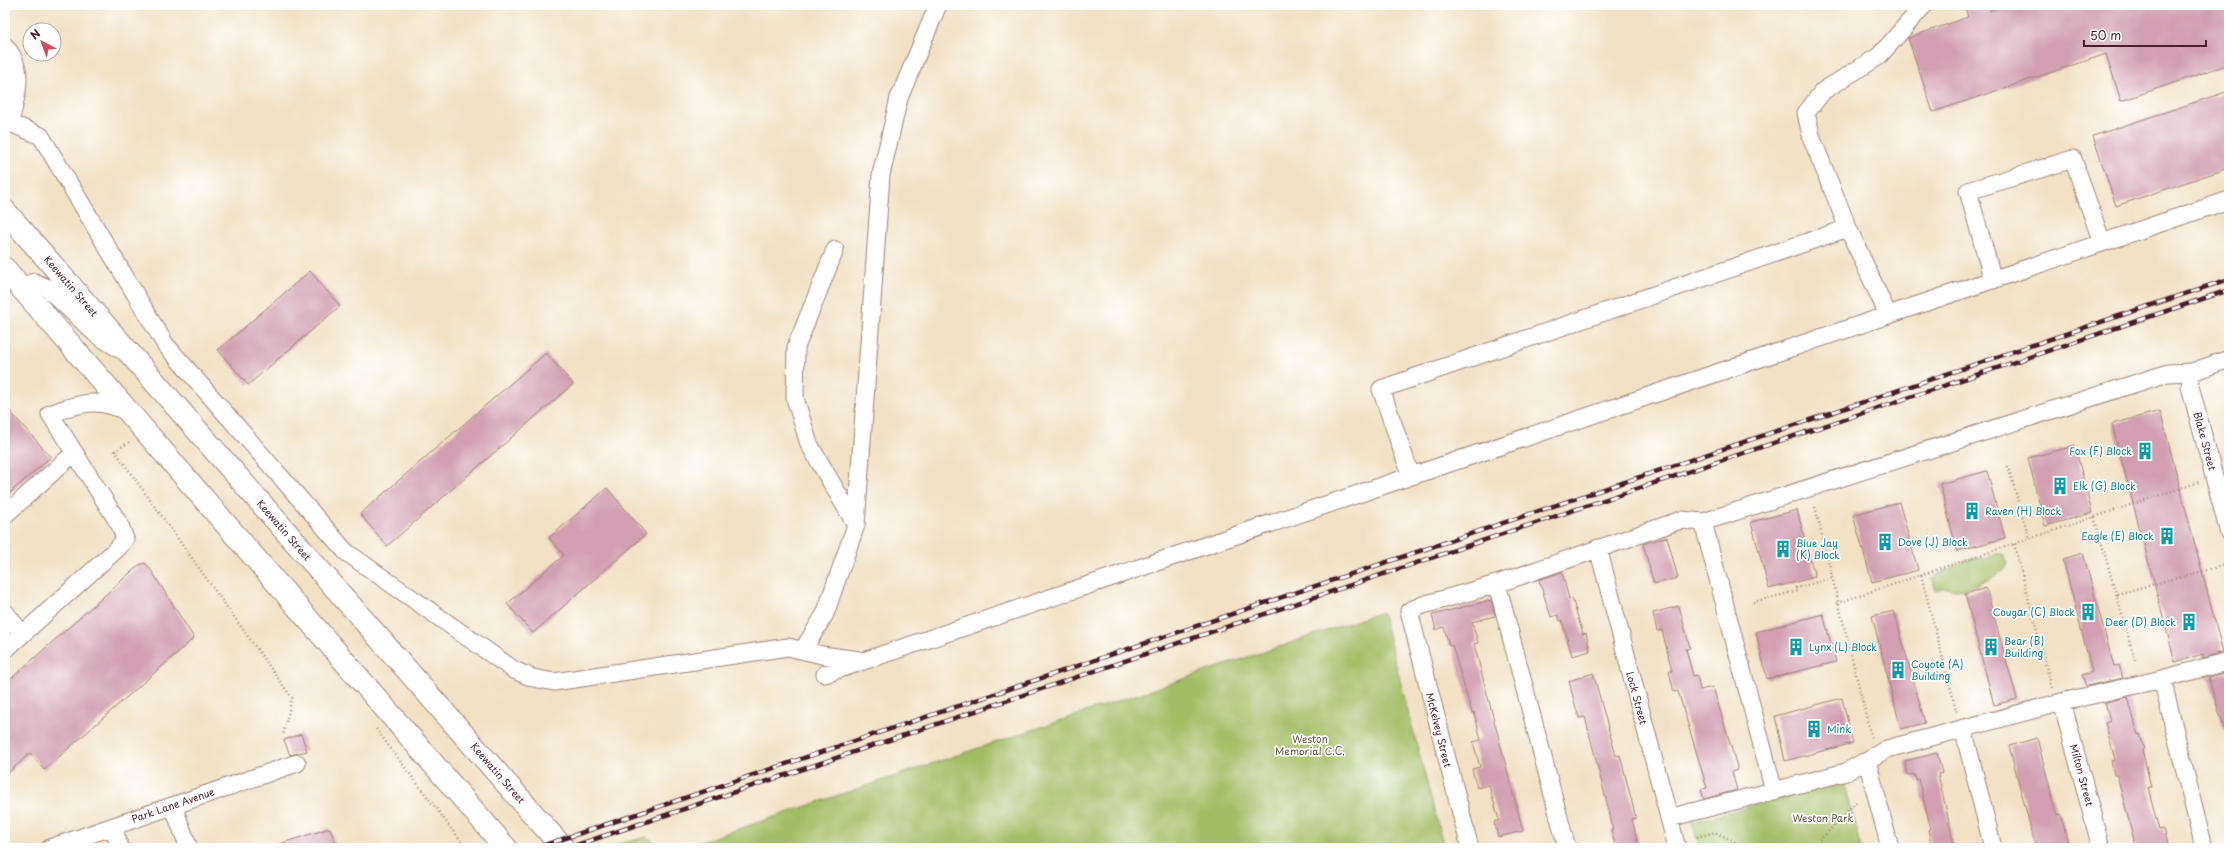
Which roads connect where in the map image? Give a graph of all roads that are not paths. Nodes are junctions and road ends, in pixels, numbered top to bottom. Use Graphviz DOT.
graph roads {
  1 [pos="938,5"];
  2 [pos="1924,5"];
  3 [pos="5,46"];
  4 [pos="7,125"];
  5 [pos="2229,200"];
  6 [pos="5,211"];
  7 [pos="1848,228"];
  8 [pos="2102,243"];
  9 [pos="834,250"];
  10 [pos="5,269"];
  11 [pos="1993,280"];
  12 [pos="21,287"];
  13 [pos="1888,315"];
  14 [pos="134,358"];
  15 [pos="2229,359"];
  16 [pos="2192,372"];
  17 [pos="129,413"];
  18 [pos="74,452"];
  19 [pos="1411,476"];
  20 [pos="5,515"];
  21 [pos="1703,522"];
  22 [pos="856,525"];
  23 [pos="2229,533"];
  24 [pos="1598,548"];
  25 [pos="1497,584"];
  26 [pos="5,612"];
  27 [pos="22,634"];
  28 [pos="5,650"];
  29 [pos="803,650"];
  30 [pos="863,661"];
  31 [pos="2229,661"];
  32 [pos="825,674"];
  33 [pos="2162,679"];
  34 [pos="2059,703"];
  35 [pos="1962,729"];
  36 [pos="1871,757"];
  37 [pos="297,763"];
  38 [pos="1774,791"];
  39 [pos="173,806"];
  40 [pos="1669,818"];
  41 [pos="113,826"];
  42 [pos="50,848"];
  43 [pos="120,848"];
  44 [pos="189,848"];
  45 [pos="506,848"];
  46 [pos="563,848"];
  47 [pos="1470,848"];
  48 [pos="1567,848"];
  49 [pos="1677,848"];
  50 [pos="1890,848"];
  51 [pos="1993,848"];
  52 [pos="2102,848"];
  53 [pos="2204,848"];
  1 -- 22 [label="street"];
  2 -- 7 [label="street"];
  3 -- 4 [label="street"];
  4 -- 29 [label="street"];
  5 -- 8 [label="street"];
  6 -- 14 [label="main road, Keewatin Street"];
  7 -- 13 [label="street"];
  7 -- 19 [label="street"];
  8 -- 11 [label="street"];
  8 -- 11 [label="street"];
  9 -- 22 [label="street"];
  10 -- 12 [label="main road"];
  11 -- 13 [label="street"];
  12 -- 14 [label="street"];
  12 -- 17 [label="main road"];
  13 -- 19 [label="street"];
  14 -- 46 [label="main road, Keewatin Street"];
  15 -- 16 [label="street"];
  16 -- 21 [label="street"];
  16 -- 23 [label="street, Blake Street"];
  17 -- 18 [label="street"];
  17 -- 45 [label="main road"];
  18 -- 20 [label="street"];
  18 -- 27 [label="street"];
  19 -- 30 [label="street"];
  21 -- 24 [label="street"];
  21 -- 38 [label="street"];
  22 -- 29 [label="street"];
  24 -- 25 [label="street"];
  24 -- 40 [label="street, Lock Street"];
  25 -- 47 [label="street, McKelvey Street"];
  25 -- 48 [label="street"];
  26 -- 27 [label="street"];
  27 -- 28 [label="street"];
  29 -- 30 [label="street"];
  30 -- 32 [label="street"];
  31 -- 33 [label="street"];
  33 -- 34 [label="street"];
  33 -- 53 [label="street"];
  34 -- 35 [label="street"];
  34 -- 52 [label="street, Milton Street"];
  35 -- 36 [label="street"];
  35 -- 51 [label="street"];
  36 -- 38 [label="street"];
  36 -- 50 [label="street"];
  37 -- 39 [label="street, Park Lane Avenue"];
  38 -- 40 [label="street"];
  39 -- 41 [label="street, Park Lane Avenue"];
  39 -- 44 [label="street"];
  40 -- 49 [label="street, Lock Street"];
  41 -- 42 [label="street, Park Lane Avenue"];
  41 -- 43 [label="street"];
}
